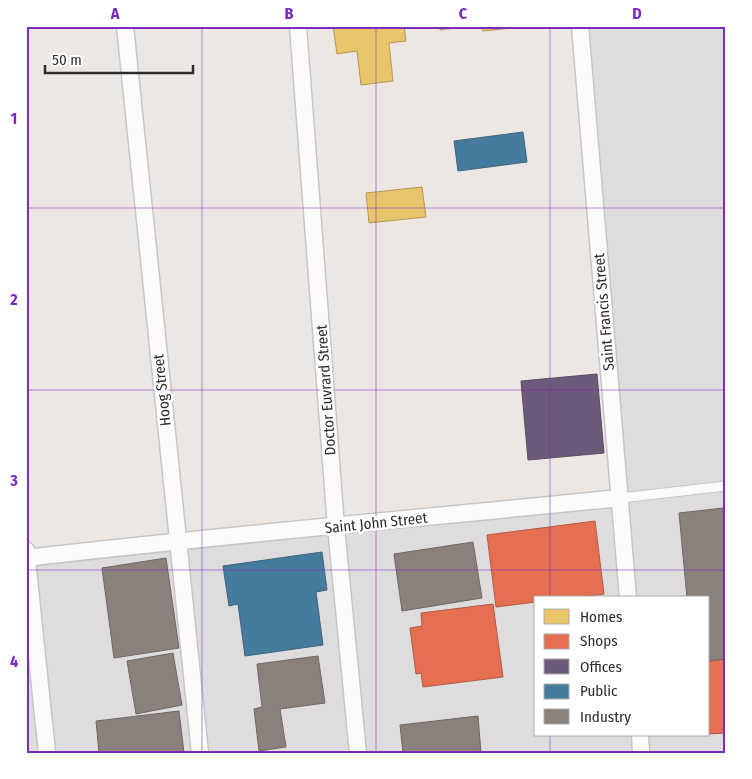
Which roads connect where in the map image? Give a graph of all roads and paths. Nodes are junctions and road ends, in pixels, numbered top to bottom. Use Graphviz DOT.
graph roads {
  1 [pos="125,26"];
  2 [pos="298,26"];
  3 [pos="580,26"];
  4 [pos="726,486"];
  5 [pos="620,498"];
  6 [pos="336,527"];
  7 [pos="177,540"];
  8 [pos="27,555"];
  9 [pos="628,596"];
  10 [pos="640,736"];
  11 [pos="47,753"];
  12 [pos="200,753"];
  13 [pos="358,753"];
  14 [pos="641,753"];
  1 -- 7 [label="street, Hoog Street"];
  2 -- 6 [label="street, Doctor Euvrard Street"];
  3 -- 5 [label="street, Saint Francis Street"];
  4 -- 5 [label="lane, Saint John Street"];
  5 -- 6 [label="street, Saint John Street"];
  5 -- 9 [label="street, Saint Francis Street"];
  6 -- 7 [label="street, Saint John Street"];
  6 -- 13 [label="street, Doctor Euvrard Street"];
  7 -- 8 [label="street, Saint John Street"];
  7 -- 12 [label="street, Hoog Street"];
  8 -- 11 [label="street"];
  10 -- 14 [label="street"];
}
